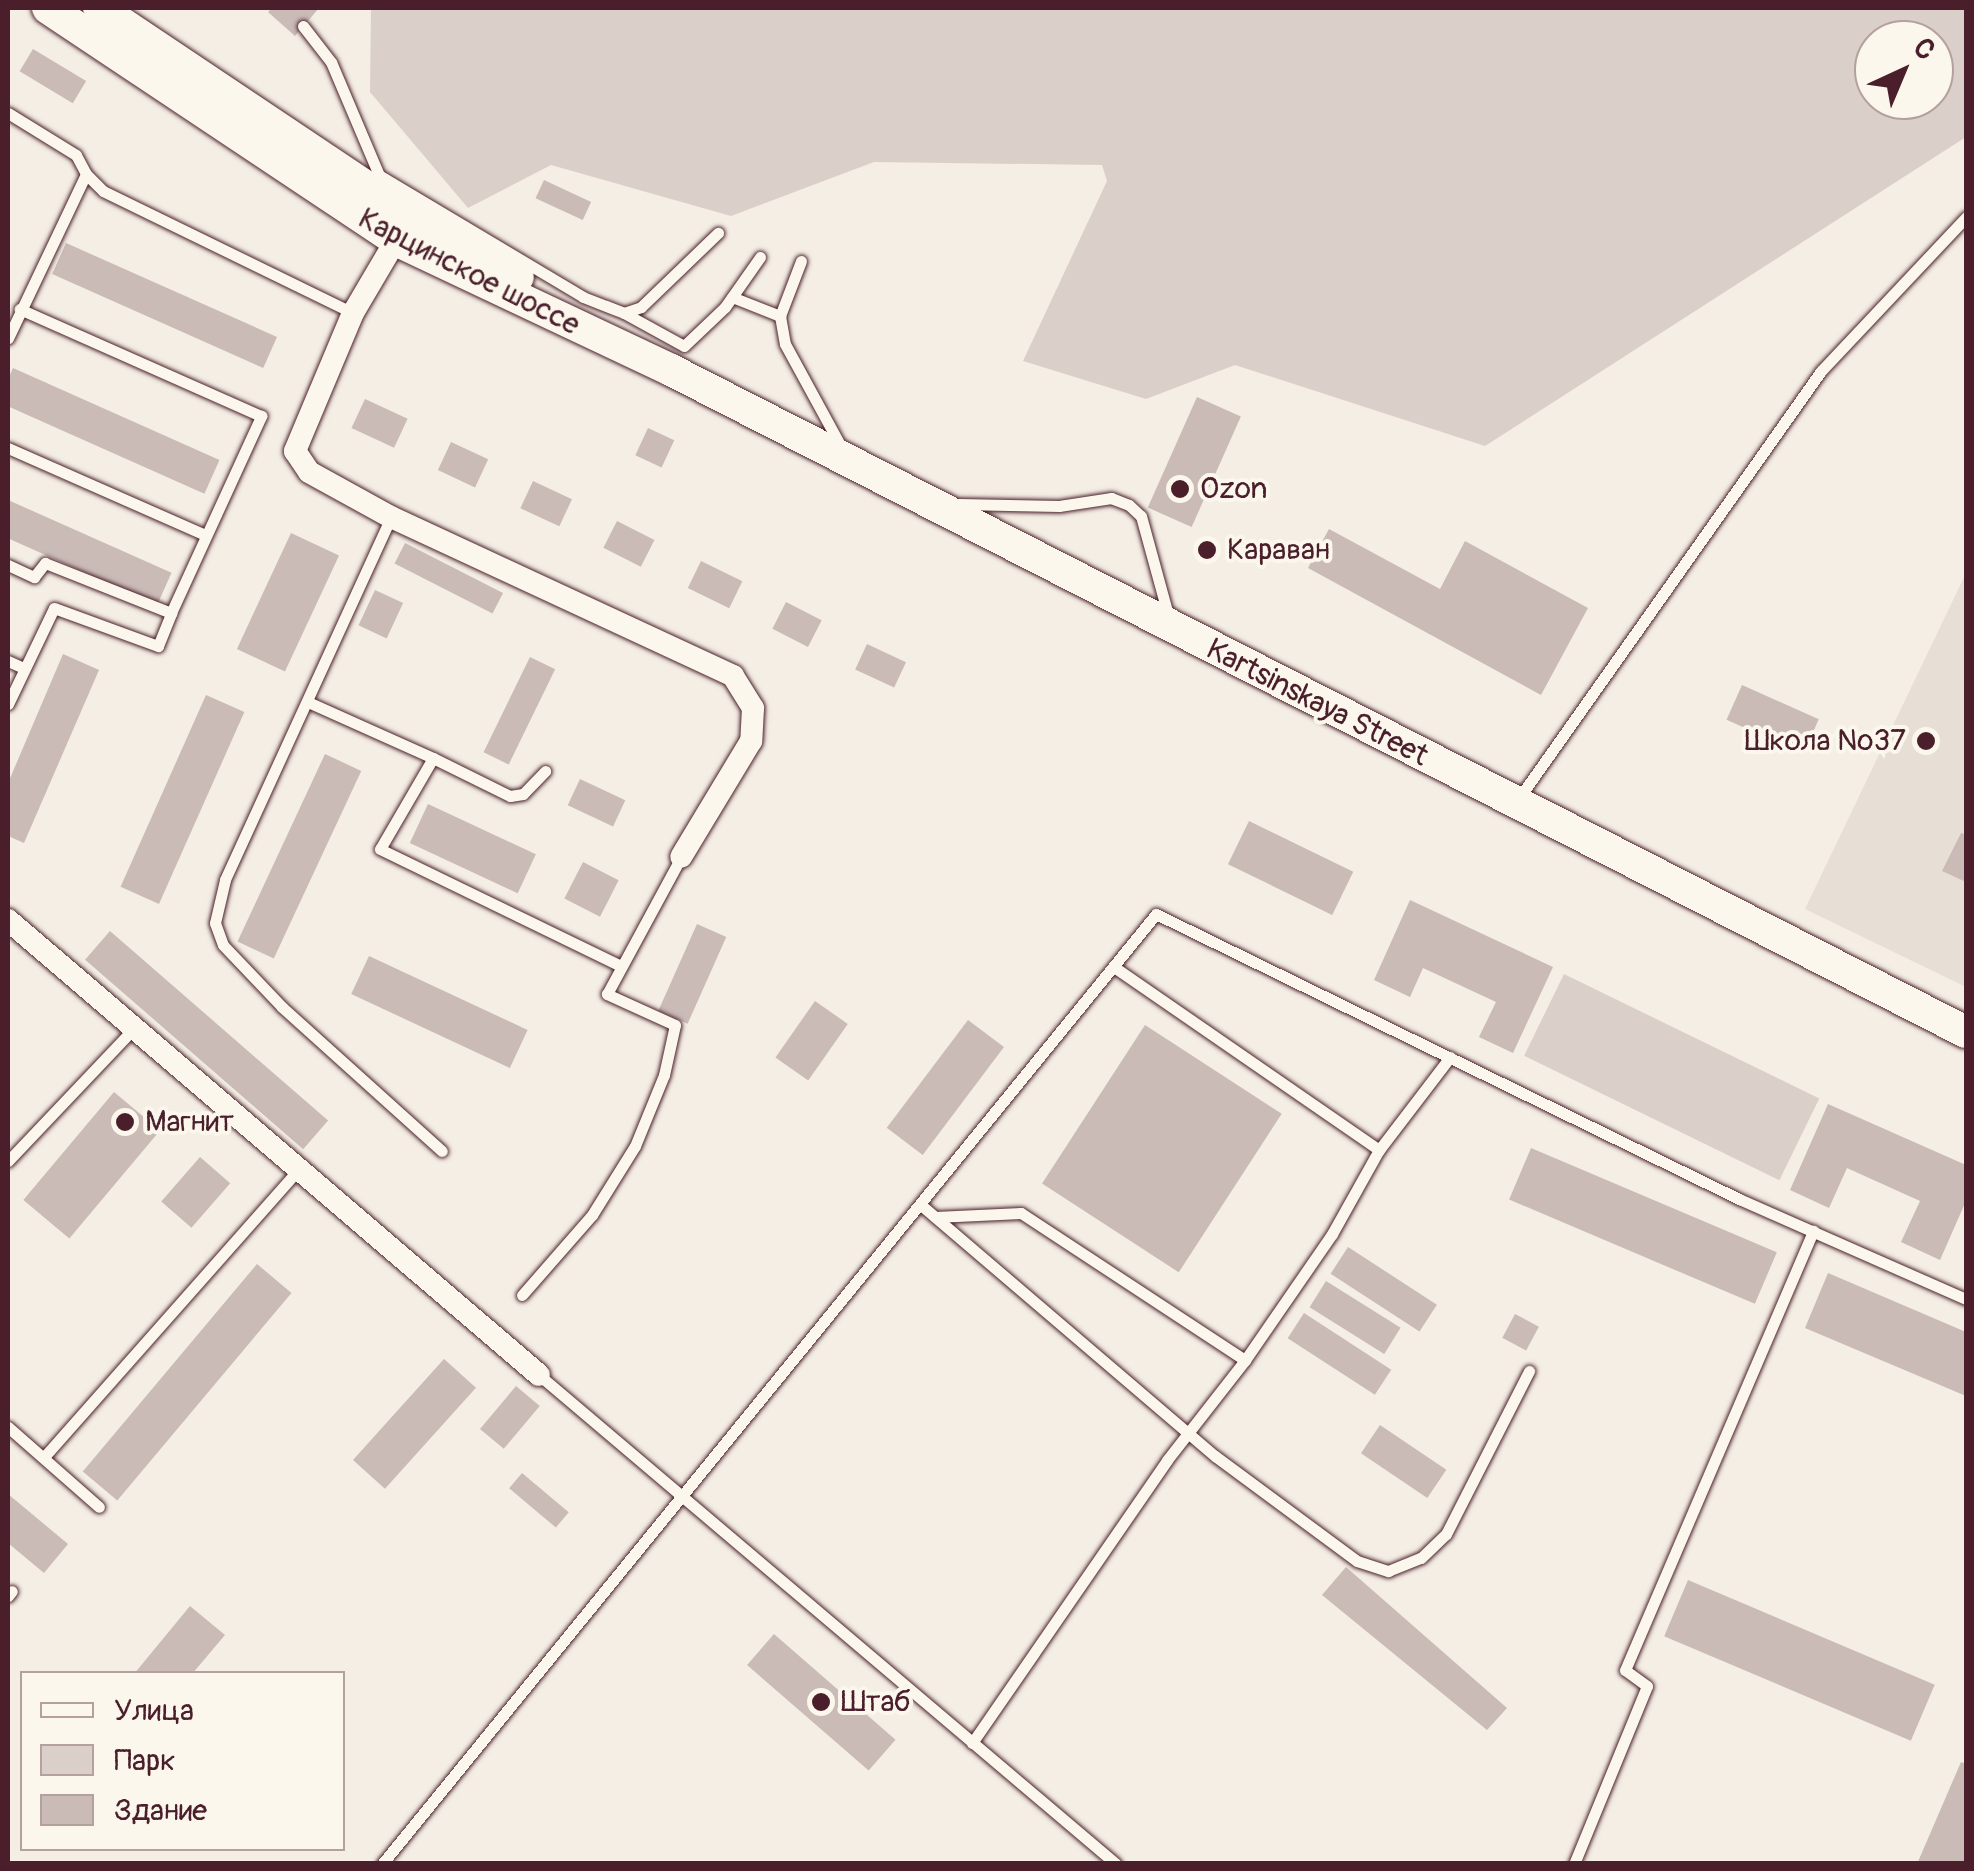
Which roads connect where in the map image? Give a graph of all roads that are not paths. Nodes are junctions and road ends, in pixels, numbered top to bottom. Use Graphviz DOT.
graph roads {
  1 [pos="48,8"];
  2 [pos="99,8"];
  3 [pos="303,26"];
  4 [pos="8,113"];
  5 [pos="86,174"];
  6 [pos="377,174"];
  7 [pos="1966,217"];
  8 [pos="402,228"];
  9 [pos="718,233"];
  10 [pos="760,257"];
  11 [pos="801,261"];
  12 [pos="732,297"];
  13 [pos="20,309"];
  14 [pos="624,312"];
  15 [pos="354,313"];
  16 [pos="780,316"];
  17 [pos="8,338"];
  18 [pos="670,370"];
  19 [pos="8,448"];
  20 [pos="860,469"];
  21 [pos="392,517"];
  22 [pos="205,535"];
  23 [pos="8,565"];
  24 [pos="171,613"];
  25 [pos="1174,630"];
  26 [pos="8,661"];
  27 [pos="24,668"];
  28 [pos="308,702"];
  29 [pos="8,704"];
  30 [pos="433,758"];
  31 [pos="545,771"];
  32 [pos="1515,804"];
  33 [pos="681,857"];
  34 [pos="8,920"];
  35 [pos="621,966"];
  36 [pos="1114,966"];
  37 [pos="134,1028"];
  38 [pos="1966,1032"];
  39 [pos="1450,1057"];
  40 [pos="1378,1150"];
  41 [pos="442,1151"];
  42 [pos="8,1161"];
  43 [pos="298,1170"];
  44 [pos="922,1205"];
  45 [pos="936,1217"];
  46 [pos="1813,1231"];
  47 [pos="522,1295"];
  48 [pos="1966,1299"];
  49 [pos="1245,1360"];
  50 [pos="1529,1371"];
  51 [pos="538,1376"];
  52 [pos="8,1427"];
  53 [pos="1190,1434"];
  54 [pos="44,1456"];
  55 [pos="684,1501"];
  56 [pos="100,1507"];
  57 [pos="972,1743"];
  58 [pos="382,1864"];
  59 [pos="1116,1864"];
  60 [pos="1574,1864"];
  1 -- 8 [label="main road, Карцинское шоссе"];
  2 -- 8 [label="main road, Карцинское шоссе"];
  3 -- 6 [label="lane"];
  4 -- 5 [label="lane"];
  5 -- 13 [label="lane"];
  5 -- 15 [label="lane"];
  6 -- 8 [label="lane"];
  6 -- 14 [label="lane"];
  7 -- 32 [label="lane"];
  8 -- 15 [label="street"];
  8 -- 18 [label="main road, Карцинское шоссе"];
  8 -- 18 [label="main road, Карцинское шоссе"];
  9 -- 14 [label="lane"];
  10 -- 12 [label="lane"];
  11 -- 16 [label="lane"];
  12 -- 14 [label="lane"];
  12 -- 16 [label="lane"];
  13 -- 17 [label="lane"];
  13 -- 22 [label="lane"];
  15 -- 21 [label="street"];
  16 -- 20 [label="lane"];
  18 -- 20 [label="main road, Kartsinskaya Street"];
  19 -- 22 [label="lane"];
  20 -- 25 [label="main road, Kartsinskaya Street"];
  20 -- 25 [label="lane"];
  21 -- 28 [label="lane"];
  21 -- 33 [label="street"];
  22 -- 24 [label="lane"];
  23 -- 24 [label="lane"];
  24 -- 27 [label="lane"];
  25 -- 32 [label="main road, Kartsinskaya Street"];
  26 -- 27 [label="lane"];
  27 -- 29 [label="lane"];
  28 -- 30 [label="lane"];
  28 -- 41 [label="lane"];
  30 -- 31 [label="lane"];
  30 -- 35 [label="lane"];
  32 -- 38 [label="main road, Kartsinskaya Street"];
  33 -- 35 [label="lane"];
  34 -- 37 [label="street"];
  35 -- 47 [label="lane"];
  36 -- 39 [label="lane"];
  36 -- 40 [label="lane"];
  36 -- 44 [label="lane"];
  37 -- 42 [label="lane"];
  37 -- 43 [label="street"];
  39 -- 40 [label="lane"];
  39 -- 46 [label="lane"];
  40 -- 49 [label="lane"];
  43 -- 51 [label="street"];
  43 -- 54 [label="lane"];
  44 -- 45 [label="lane"];
  44 -- 55 [label="lane"];
  45 -- 49 [label="lane"];
  45 -- 53 [label="lane"];
  46 -- 48 [label="lane"];
  46 -- 60 [label="lane"];
  49 -- 53 [label="lane"];
  50 -- 53 [label="lane"];
  51 -- 55 [label="lane"];
  52 -- 54 [label="lane"];
  53 -- 57 [label="lane"];
  54 -- 56 [label="lane"];
  55 -- 57 [label="lane"];
  55 -- 58 [label="lane"];
  57 -- 59 [label="lane"];
}
